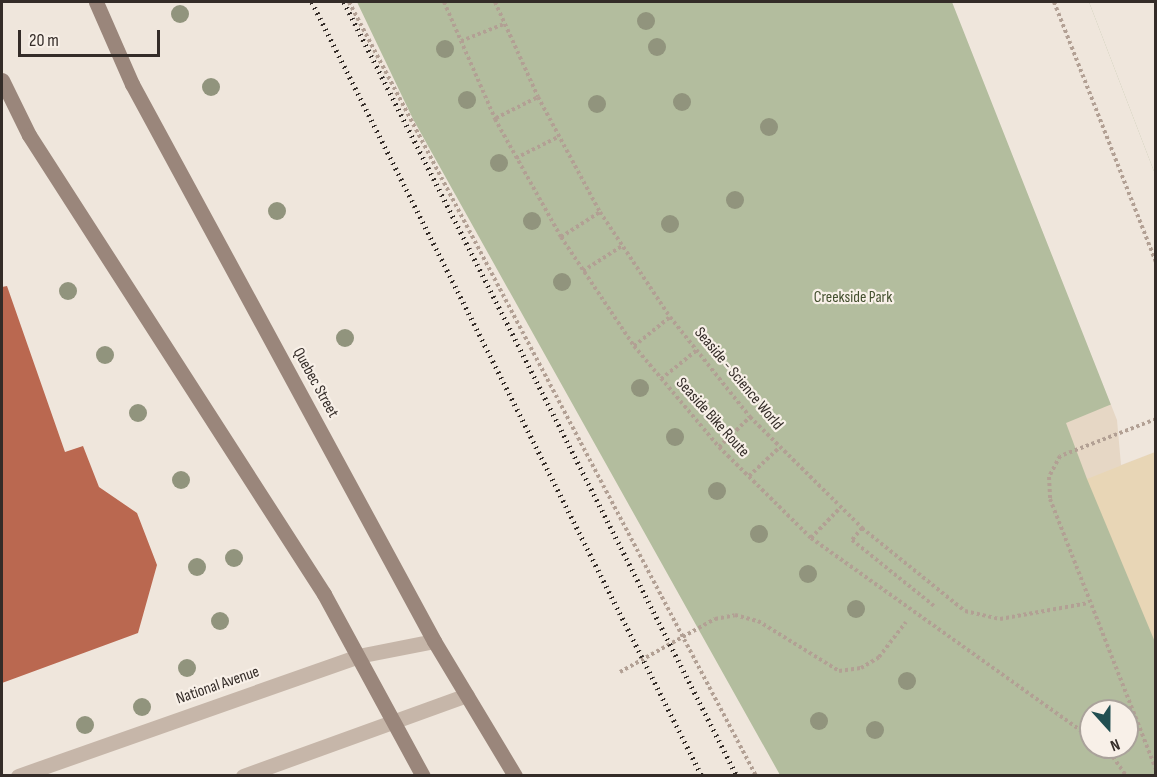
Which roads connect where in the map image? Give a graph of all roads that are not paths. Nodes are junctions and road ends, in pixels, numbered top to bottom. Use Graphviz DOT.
graph roads {
  1 [pos="96,2"];
  2 [pos="2,80"];
  3 [pos="434,641"];
  4 [pos="358,656"];
  5 [pos="467,695"];
  6 [pos="394,722"];
  7 [pos="18,776"];
  8 [pos="243,776"];
  9 [pos="423,776"];
  10 [pos="515,776"];
  1 -- 3 [label="main road, Quebec Street"];
  2 -- 4 [label="main road"];
  3 -- 4 [label="street, National Avenue"];
  3 -- 5 [label="main road, Quebec Street"];
  4 -- 6 [label="main road"];
  4 -- 7 [label="street, National Avenue"];
  5 -- 6 [label="street"];
  5 -- 10 [label="main road, Quebec Street"];
  6 -- 8 [label="street"];
  6 -- 9 [label="main road"];
}
